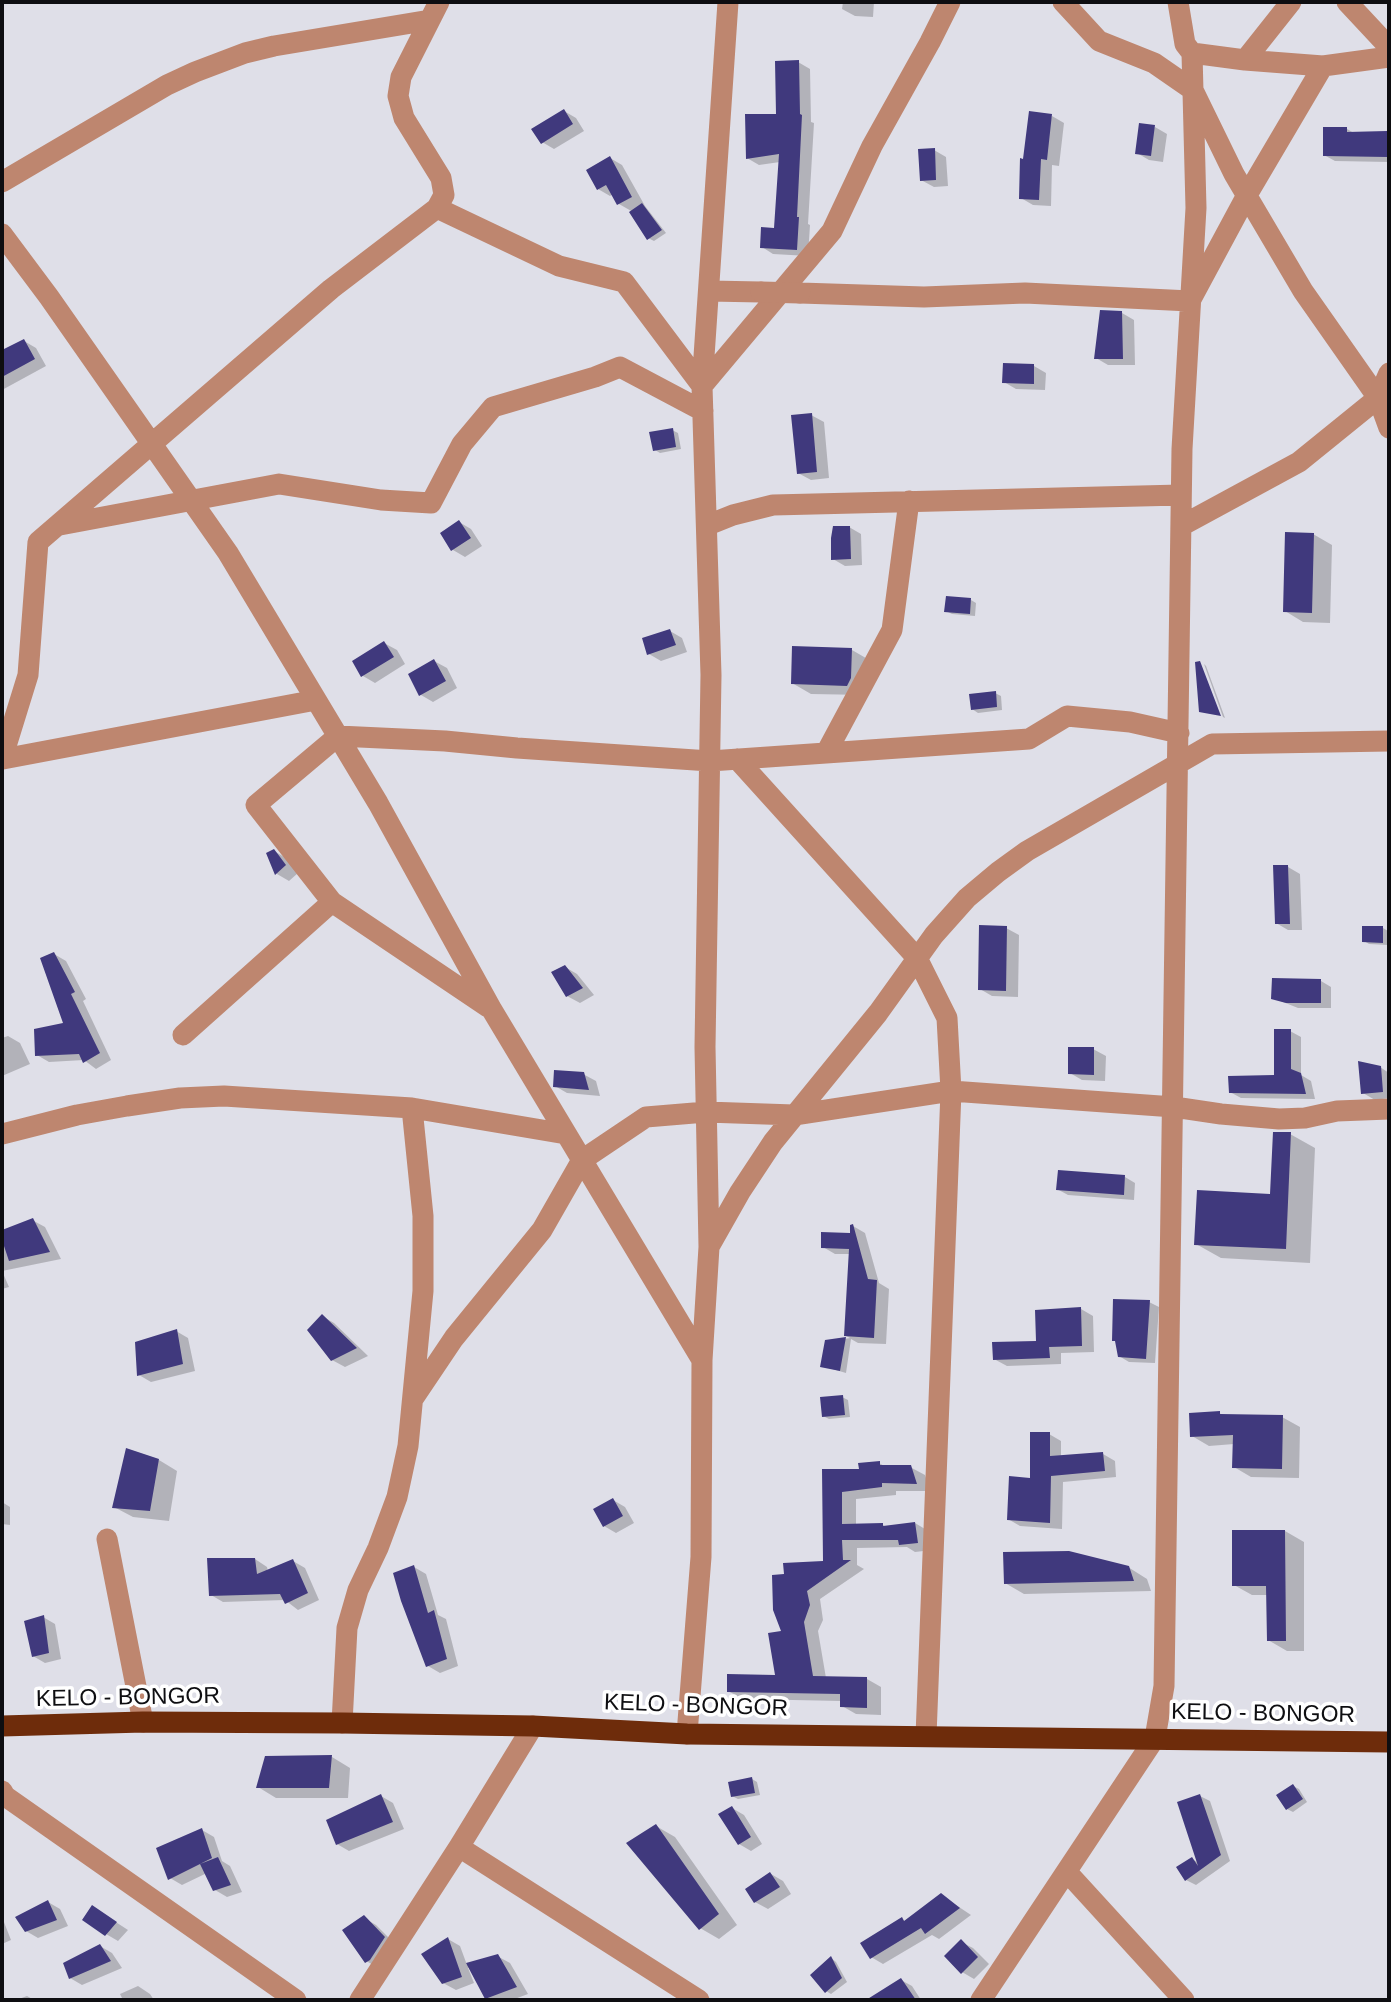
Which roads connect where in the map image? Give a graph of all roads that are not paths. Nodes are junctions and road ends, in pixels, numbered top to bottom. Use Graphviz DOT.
graph roads {
  1 [pos="728,2"];
  2 [pos="950,2"];
  3 [pos="1063,2"];
  4 [pos="1178,2"];
  5 [pos="1291,2"];
  6 [pos="1347,2"];
  7 [pos="435,11"];
  8 [pos="1389,47"];
  9 [pos="1192,53"];
  10 [pos="1389,57"];
  11 [pos="1245,60"];
  12 [pos="1322,66"];
  13 [pos="1193,90"];
  14 [pos="2,182"];
  15 [pos="1247,195"];
  16 [pos="437,208"];
  17 [pos="2,234"];
  18 [pos="709,291"];
  19 [pos="1190,301"];
  20 [pos="1389,373"];
  21 [pos="702,386"];
  22 [pos="1378,398"];
  23 [pos="703,411"];
  24 [pos="1389,428"];
  25 [pos="152,446"];
  26 [pos="1181,495"];
  27 [pos="191,500"];
  28 [pos="909,501"];
  29 [pos="708,525"];
  30 [pos="58,526"];
  31 [pos="1181,526"];
  32 [pos="316,700"];
  33 [pos="1179,733"];
  34 [pos="338,736"];
  35 [pos="1389,741"];
  36 [pos="826,753"];
  37 [pos="2,759"];
  38 [pos="737,759"];
  39 [pos="710,761"];
  40 [pos="1179,763"];
  41 [pos="332,902"];
  42 [pos="917,958"];
  43 [pos="492,1010"];
  44 [pos="183,1035"];
  45 [pos="951,1091"];
  46 [pos="1174,1107"];
  47 [pos="412,1108"];
  48 [pos="1389,1109"];
  49 [pos="706,1112"];
  50 [pos="794,1115"];
  51 [pos="2,1133"];
  52 [pos="566,1133"];
  53 [pos="582,1160"];
  54 [pos="709,1247"];
  55 [pos="702,1360"];
  56 [pos="413,1398"];
  57 [pos="107,1539"];
  58 [pos="142,1722"];
  59 [pos="342,1723"];
  60 [pos="2,1726"];
  61 [pos="533,1726"];
  62 [pos="687,1734"];
  63 [pos="926,1736"];
  64 [pos="1155,1738"];
  65 [pos="1389,1742"];
  66 [pos="2,1791"];
  67 [pos="459,1847"];
  68 [pos="1067,1872"];
  69 [pos="296,2000"];
  70 [pos="360,2000"];
  71 [pos="699,2000"];
  72 [pos="981,2000"];
  73 [pos="1184,2000"];
  1 -- 18 [label="street"];
  2 -- 21 [label="street"];
  3 -- 13 [label="street"];
  4 -- 9 [label="street"];
  5 -- 11 [label="street"];
  6 -- 8 [label="street"];
  7 -- 14 [label="street"];
  7 -- 16 [label="street"];
  9 -- 11 [label="street"];
  9 -- 13 [label="street"];
  10 -- 12 [label="street"];
  11 -- 12 [label="street"];
  12 -- 15 [label="street"];
  13 -- 15 [label="street"];
  13 -- 19 [label="street"];
  15 -- 19 [label="street"];
  15 -- 22 [label="street"];
  16 -- 21 [label="street"];
  16 -- 25 [label="street"];
  17 -- 25 [label="street"];
  18 -- 19 [label="street, bridge"];
  18 -- 21 [label="street"];
  19 -- 26 [label="street"];
  20 -- 22 [label="street"];
  21 -- 23 [label="street"];
  22 -- 24 [label="street"];
  22 -- 31 [label="street"];
  23 -- 27 [label="street"];
  23 -- 29 [label="street"];
  25 -- 27 [label="street"];
  25 -- 30 [label="street"];
  26 -- 28 [label="street"];
  26 -- 31 [label="street"];
  27 -- 30 [label="street"];
  27 -- 32 [label="street"];
  28 -- 29 [label="street"];
  28 -- 36 [label="street"];
  29 -- 39 [label="street"];
  30 -- 37 [label="street"];
  31 -- 33 [label="street"];
  32 -- 34 [label="street"];
  32 -- 37 [label="street"];
  33 -- 36 [label="street"];
  33 -- 40 [label="street"];
  34 -- 39 [label="street"];
  34 -- 41 [label="street"];
  34 -- 43 [label="street"];
  35 -- 40 [label="street"];
  36 -- 38 [label="street"];
  38 -- 39 [label="street"];
  38 -- 42 [label="street"];
  39 -- 49 [label="street"];
  40 -- 42 [label="street"];
  40 -- 46 [label="street"];
  41 -- 43 [label="street"];
  41 -- 44 [label="street"];
  42 -- 45 [label="street"];
  42 -- 50 [label="street"];
  43 -- 52 [label="street"];
  45 -- 46 [label="street"];
  45 -- 50 [label="street"];
  45 -- 63 [label="street"];
  46 -- 48 [label="street"];
  46 -- 64 [label="street"];
  47 -- 51 [label="street"];
  47 -- 52 [label="street"];
  47 -- 56 [label="street"];
  49 -- 50 [label="street"];
  49 -- 53 [label="street"];
  49 -- 54 [label="street"];
  50 -- 54 [label="street"];
  52 -- 53 [label="street"];
  53 -- 55 [label="street"];
  53 -- 56 [label="street"];
  54 -- 55 [label="street"];
  55 -- 62 [label="street"];
  56 -- 59 [label="street"];
  57 -- 58 [label="street"];
  58 -- 59 [label="highway, KELO - BONGOR"];
  58 -- 60 [label="highway, KELO - BONGOR"];
  59 -- 61 [label="highway, KELO - BONGOR"];
  61 -- 62 [label="highway, KELO - BONGOR"];
  61 -- 67 [label="street"];
  62 -- 63 [label="highway, KELO - BONGOR"];
  63 -- 64 [label="highway, KELO - BONGOR"];
  64 -- 65 [label="highway, KELO - BONGOR"];
  64 -- 68 [label="street"];
  66 -- 69 [label="street"];
  67 -- 70 [label="street"];
  67 -- 71 [label="street"];
  68 -- 72 [label="street"];
  68 -- 73 [label="street"];
}
